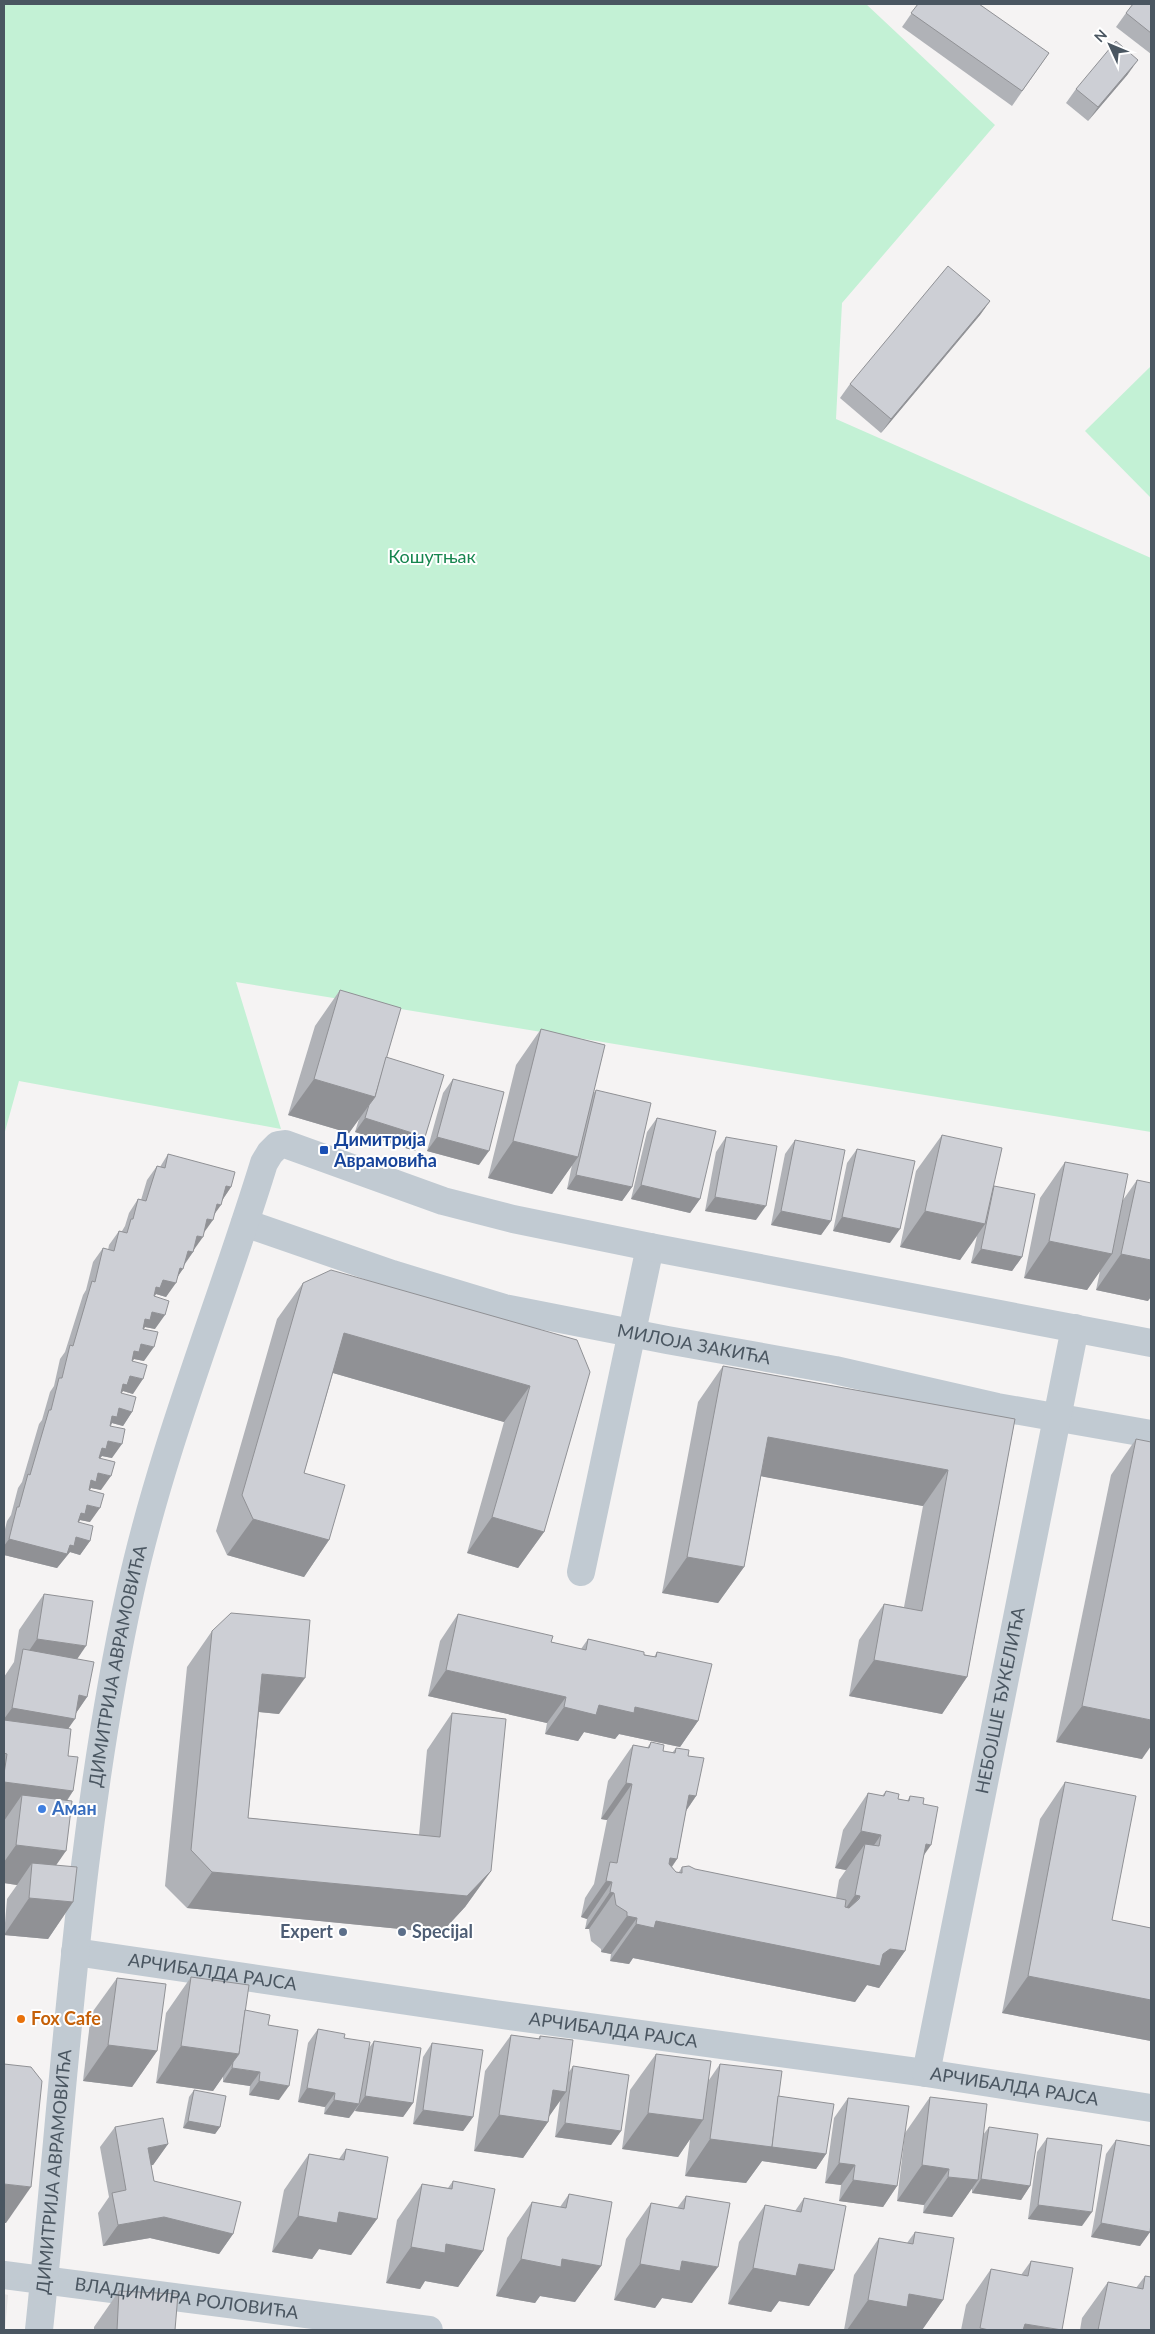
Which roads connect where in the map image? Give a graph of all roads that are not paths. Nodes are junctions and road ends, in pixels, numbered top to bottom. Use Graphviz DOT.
graph roads {
  1 [pos="245,1223"];
  2 [pos="650,1247"];
  3 [pos="1075,1328"];
  4 [pos="633,1332"];
  5 [pos="1151,1343"];
  6 [pos="1055,1417"];
  7 [pos="1151,1434"];
  8 [pos="581,1572"];
  9 [pos="75,1952"];
  10 [pos="926,2074"];
  11 [pos="1151,2108"];
  12 [pos="4,2275"];
  13 [pos="44,2279"];
  14 [pos="40,2330"];
  15 [pos="429,2330"];
  1 -- 2 [label="street, ДИМИТРИЈА АВРАМОВИЋА"];
  1 -- 4 [label="street, МИЛОЈА ЗАКИЋА"];
  1 -- 9 [label="street, ДИМИТРИЈА АВРАМОВИЋА"];
  2 -- 3 [label="street"];
  2 -- 4 [label="street"];
  3 -- 5 [label="street"];
  3 -- 6 [label="street, НЕБОЈШЕ ЂУКЕЛИЋА"];
  4 -- 6 [label="street, МИЛОЈА ЗАКИЋА"];
  4 -- 8 [label="street"];
  6 -- 7 [label="street, МИЛОЈА ЗАКИЋА"];
  6 -- 10 [label="street, НЕБОЈШЕ ЂУКЕЛИЋА"];
  9 -- 10 [label="street, АРЧИБАЛДА РАЈСА"];
  9 -- 13 [label="street, ДИМИТРИЈА АВРАМОВИЋА"];
  10 -- 11 [label="street, АРЧИБАЛДА РАЈСА"];
  12 -- 13 [label="street, ВЛАДИМИРА РОЛОВИЋА"];
  13 -- 14 [label="street, ДИМИТРИЈА АВРАМОВИЋА"];
  13 -- 15 [label="street, ВЛАДИМИРА РОЛОВИЋА"];
}
